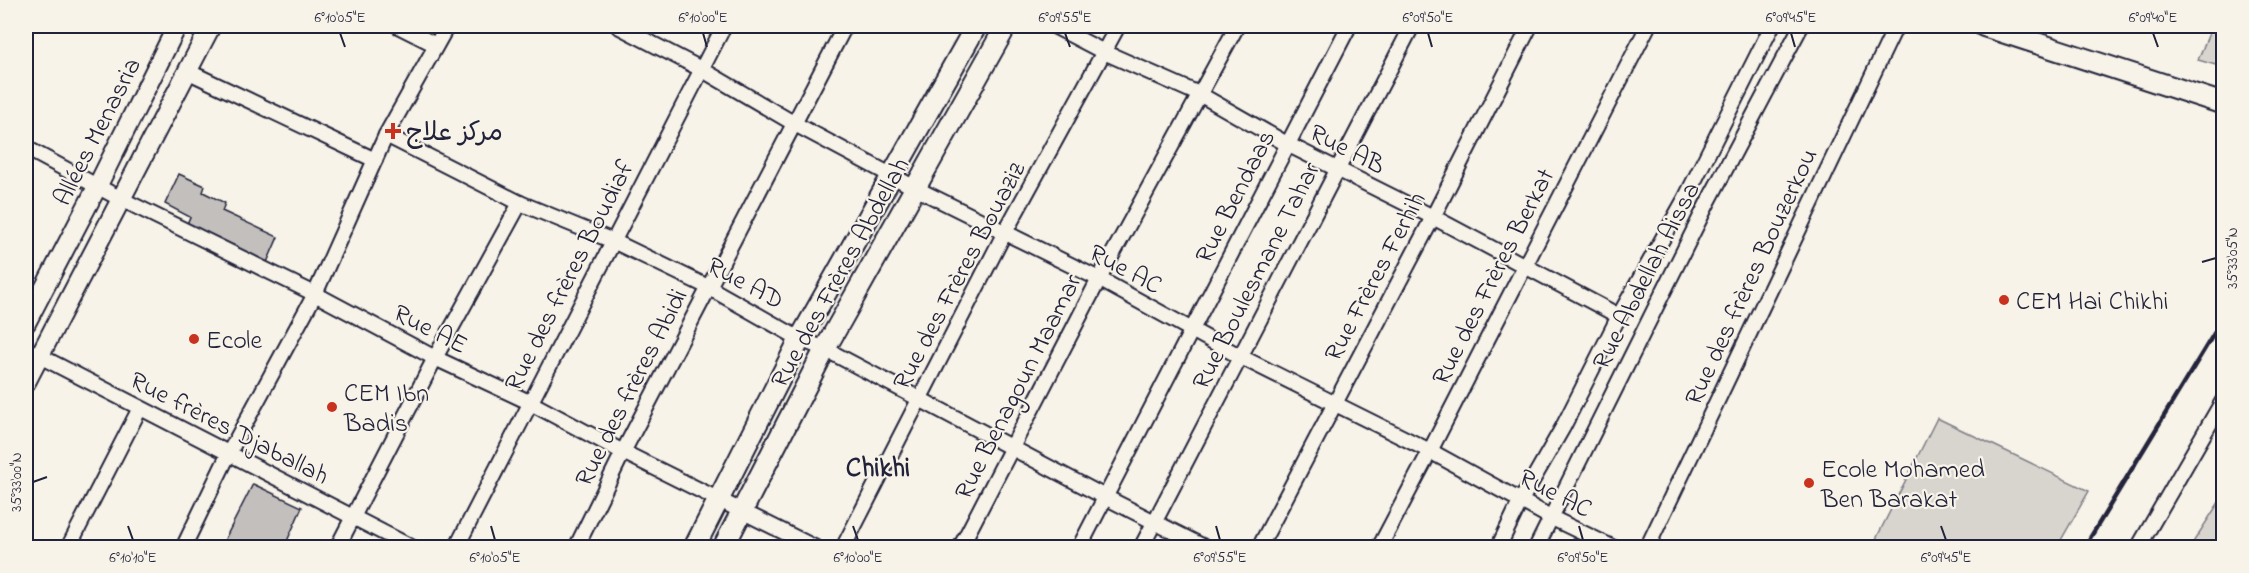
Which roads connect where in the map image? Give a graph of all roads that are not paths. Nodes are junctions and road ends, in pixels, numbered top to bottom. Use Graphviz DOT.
graph roads {
  1 [pos="177,26"];
  2 [pos="211,26"];
  3 [pos="398,26"];
  4 [pos="447,26"];
  5 [pos="618,26"];
  6 [pos="724,26"];
  7 [pos="845,26"];
  8 [pos="975,26"];
  9 [pos="1006,26"];
  10 [pos="1054,26"];
  11 [pos="1118,26"];
  12 [pos="1237,26"];
  13 [pos="1350,26"];
  14 [pos="1412,26"];
  15 [pos="1530,26"];
  16 [pos="1648,26"];
  17 [pos="1772,26"];
  18 [pos="1801,26"];
  19 [pos="1896,26"];
  20 [pos="1984,26"];
  21 [pos="435,45"];
  22 [pos="1104,52"];
  23 [pos="701,69"];
  24 [pos="187,71"];
  25 [pos="1201,95"];
  26 [pos="2223,104"];
  27 [pos="795,124"];
  28 [pos="386,135"];
  29 [pos="1287,144"];
  30 [pos="26,148"];
  31 [pos="375,160"];
  32 [pos="1336,168"];
  33 [pos="890,175"];
  34 [pos="97,187"];
  35 [pos="915,188"];
  36 [pos="121,199"];
  37 [pos="520,203"];
  38 [pos="1433,217"];
  39 [pos="1004,234"];
  40 [pos="613,241"];
  41 [pos="1523,267"];
  42 [pos="1100,279"];
  43 [pos="708,287"];
  44 [pos="315,294"];
  45 [pos="1618,316"];
  46 [pos="26,323"];
  47 [pos="1192,331"];
  48 [pos="801,339"];
  49 [pos="825,349"];
  50 [pos="32,352"];
  51 [pos="1241,357"];
  52 [pos="435,358"];
  53 [pos="26,382"];
  54 [pos="2223,399"];
  55 [pos="920,400"];
  56 [pos="530,402"];
  57 [pos="1333,404"];
  58 [pos="140,408"];
  59 [pos="1012,447"];
  60 [pos="623,452"];
  61 [pos="1430,452"];
  62 [pos="230,453"];
  63 [pos="1105,497"];
  64 [pos="718,500"];
  65 [pos="1520,502"];
  66 [pos="743,511"];
  67 [pos="352,516"];
  68 [pos="1552,518"];
  69 [pos="1154,522"];
  70 [pos="68,548"];
  71 [pos="183,548"];
  72 [pos="337,548"];
  73 [pos="414,548"];
  74 [pos="456,548"];
  75 [pos="576,548"];
  76 [pos="694,548"];
  77 [pos="723,548"];
  78 [pos="816,548"];
  79 [pos="843,548"];
  80 [pos="960,548"];
  81 [pos="1079,548"];
  82 [pos="1141,548"];
  83 [pos="1206,548"];
  84 [pos="1259,548"];
  85 [pos="1379,548"];
  86 [pos="1498,548"];
  87 [pos="1536,548"];
  88 [pos="1614,548"];
  89 [pos="1647,548"];
  90 [pos="2138,548"];
  1 -- 34 [label="street, Allées Menasria"];
  2 -- 24 [label="street"];
  3 -- 21 [label="street"];
  4 -- 21 [label="street"];
  5 -- 23 [label="street, Rue AC"];
  6 -- 23 [label="street, Rue des frères Boudiaf"];
  7 -- 27 [label="street, Rue des frères Abidi"];
  8 -- 33 [label="main road, Rue des Frères Abdellah"];
  9 -- 35 [label="main road, Rue des Frères Abdellah"];
  10 -- 22 [label="street, Rue AB"];
  11 -- 22 [label="street, Rue des Frères Bouaziz"];
  12 -- 25 [label="street, Rue Benagoun Maamar"];
  13 -- 29 [label="street, Rue Bendaas"];
  14 -- 32 [label="street, Rue Boulesmane Tahar"];
  15 -- 38 [label="street, Rue Frères Ferhih"];
  16 -- 41 [label="street, Rue des Frères Berkat"];
  17 -- 45 [label="street"];
  18 -- 68 [label="street, Rue Abdellah Aissa"];
  19 -- 89 [label="street, Rue des frères Bouzerkou"];
  20 -- 26 [label="main road"];
  21 -- 28 [label="street"];
  22 -- 25 [label="street, Rue AB"];
  22 -- 39 [label="street, Rue des Frères Bouaziz"];
  23 -- 27 [label="street, Rue AC"];
  23 -- 40 [label="street, Rue des frères Boudiaf"];
  24 -- 31 [label="street"];
  24 -- 36 [label="street"];
  25 -- 29 [label="street, Rue AB"];
  25 -- 42 [label="street, Rue Benagoun Maamar"];
  27 -- 33 [label="street, Rue AC"];
  27 -- 43 [label="street, Rue des frères Abidi"];
  28 -- 31 [label="street"];
  28 -- 37 [label="street, Rue AD"];
  29 -- 32 [label="street, Rue AB"];
  29 -- 47 [label="street, Rue Bendaas"];
  30 -- 34 [label="street, Rue AE"];
  31 -- 44 [label="street"];
  32 -- 38 [label="street, Rue AB"];
  32 -- 51 [label="street, Rue Boulesmane Tahar"];
  33 -- 35 [label="street, Rue AC"];
  33 -- 48 [label="main road, Rue des Frères Abdellah"];
  34 -- 36 [label="street, Rue AE"];
  34 -- 46 [label="street, Allées Menasria"];
  35 -- 39 [label="street, Rue AC"];
  35 -- 49 [label="main road, Rue des Frères Abdellah"];
  36 -- 44 [label="street, Rue AE"];
  36 -- 50 [label="street"];
  37 -- 40 [label="street, Rue AD"];
  37 -- 52 [label="street"];
  38 -- 41 [label="street, Rue AB"];
  38 -- 57 [label="street, Rue Frères Ferhih"];
  39 -- 42 [label="street, Rue AC"];
  39 -- 55 [label="street, Rue des Frères Bouaziz"];
  40 -- 43 [label="street, Rue AD"];
  40 -- 56 [label="street, Rue des frères Boudiaf"];
  41 -- 45 [label="street, Rue AB"];
  41 -- 61 [label="street, Rue des Frères Berkat"];
  42 -- 47 [label="street, Rue AC"];
  42 -- 59 [label="street, Rue Benagoun Maamar"];
  43 -- 48 [label="street, Rue AD"];
  43 -- 60 [label="street, Rue des frères Abidi"];
  44 -- 52 [label="street, Rue AE"];
  44 -- 62 [label="street"];
  45 -- 65 [label="street"];
  47 -- 51 [label="street, Rue AC"];
  47 -- 63 [label="street, Rue Bendaas"];
  48 -- 49 [label="street, Rue AD"];
  48 -- 64 [label="main road, Rue des Frères Abdellah"];
  49 -- 55 [label="street, Rue AD"];
  49 -- 66 [label="main road, Rue des Frères Abdellah"];
  50 -- 53 [label="street"];
  50 -- 58 [label="street, Rue frères Djaballah"];
  51 -- 57 [label="street, Rue AC"];
  51 -- 69 [label="street, Rue Boulesmane Tahar"];
  52 -- 56 [label="street, Rue AE"];
  52 -- 67 [label="street"];
  54 -- 90 [label="street"];
  55 -- 59 [label="street, Rue AD"];
  55 -- 79 [label="street, Rue des Frères Bouaziz"];
  56 -- 60 [label="street, Rue AE"];
  56 -- 74 [label="street, Rue des frères Boudiaf"];
  57 -- 61 [label="street, Rue AC"];
  57 -- 84 [label="street, Rue Frères Ferhih"];
  58 -- 62 [label="street, Rue frères Djaballah"];
  58 -- 70 [label="street"];
  59 -- 63 [label="street, Rue AD"];
  59 -- 80 [label="street, Rue Benagoun Maamar"];
  60 -- 64 [label="street, Rue AE"];
  60 -- 75 [label="street, Rue des frères Abidi"];
  61 -- 65 [label="street, Rue AC"];
  61 -- 85 [label="street, Rue des Frères Berkat"];
  62 -- 67 [label="street, Rue frères Djaballah"];
  62 -- 71 [label="street"];
  63 -- 69 [label="street, Rue AD"];
  63 -- 81 [label="street, Rue Bendaas"];
  64 -- 66 [label="street, Rue AE"];
  64 -- 76 [label="main road, Rue des Frères Abdellah"];
  65 -- 68 [label="street, Rue AC"];
  65 -- 86 [label="street"];
  66 -- 77 [label="main road, Rue des Frères Abdellah"];
  66 -- 78 [label="street, Rue AE"];
  67 -- 72 [label="street"];
  67 -- 73 [label="street, Rue frères Djaballah"];
  68 -- 87 [label="street, Rue Abdellah Aissa"];
  68 -- 88 [label="street, Rue AC"];
  69 -- 82 [label="street, Rue Boulesmane Tahar"];
  69 -- 83 [label="street, Rue AD"];
}
